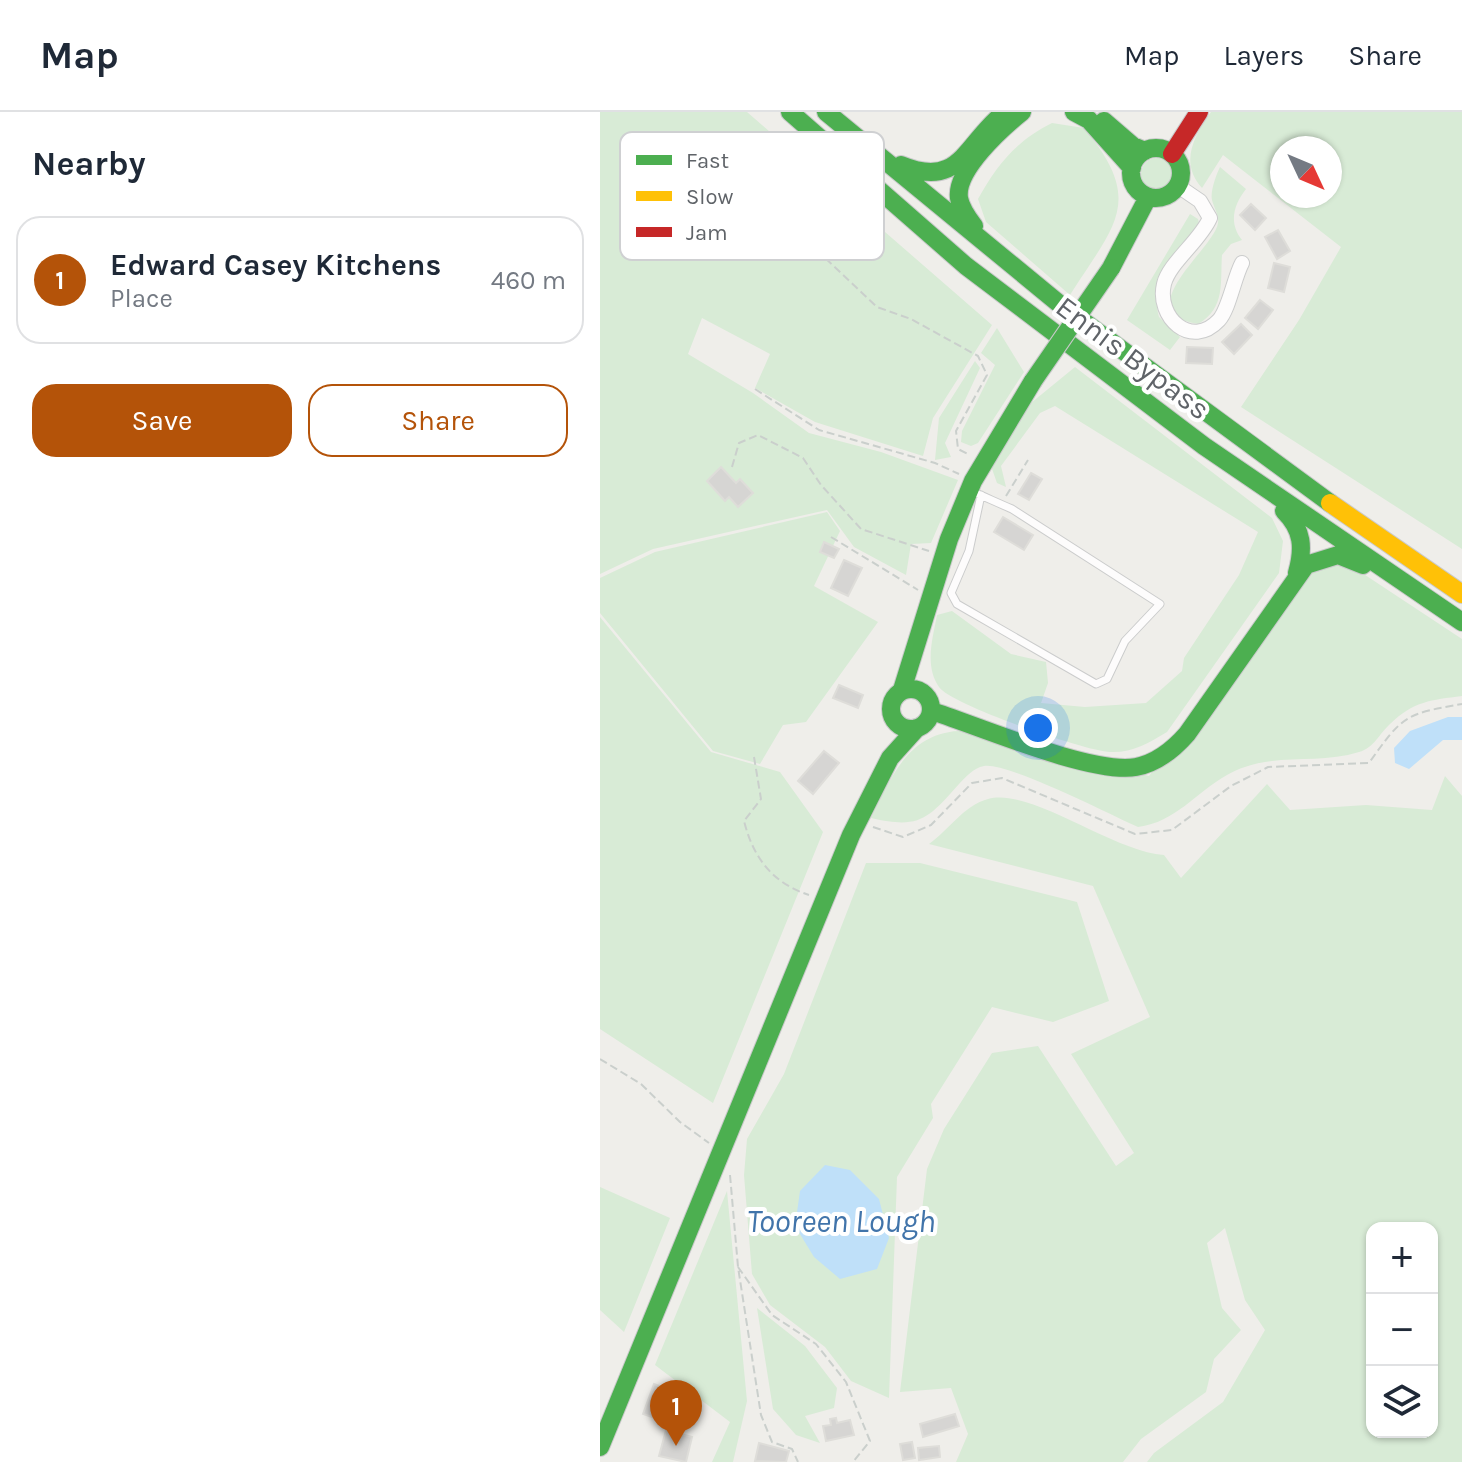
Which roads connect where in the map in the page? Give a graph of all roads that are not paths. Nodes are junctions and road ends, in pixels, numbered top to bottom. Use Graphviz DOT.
graph roads {
  1 [pos="790,112"];
  2 [pos="826,112"];
  3 [pos="1005,112"];
  4 [pos="1022,112"];
  5 [pos="1074,112"];
  6 [pos="1093,112"];
  7 [pos="1199,112"];
  8 [pos="813,132"];
  9 [pos="849,132"];
  10 [pos="1145,151"];
  11 [pos="1172,154"];
  12 [pos="884,156"];
  13 [pos="884,161"];
  14 [pos="1132,168"];
  15 [pos="1178,186"];
  16 [pos="884,194"];
  17 [pos="1148,197"];
  18 [pos="993,249"];
  19 [pos="1242,263"];
  20 [pos="1204,446"];
  21 [pos="975,489"];
  22 [pos="1297,573"];
  23 [pos="1401,583"];
  24 [pos="1462,594"];
  25 [pos="1462,622"];
  26 [pos="915,653"];
  27 [pos="902,690"];
  28 [pos="928,702"];
  29 [pos="895,721"];
  30 [pos="917,728"];
  31 [pos="890,758"];
  32 [pos="600,1447"];
  1 -- 8 [label="main road, Ennis Bypass"];
  2 -- 9 [label="main road, Ennis Bypass"];
  3 -- 12 [label="main road"];
  4 -- 18 [label="main road"];
  5 -- 14 [label="main road"];
  6 -- 10 [label="main road"];
  7 -- 11 [label="main road"];
  10 -- 11 [label="main road"];
  10 -- 14 [label="main road"];
  11 -- 15 [label="main road"];
  13 -- 18 [label="main road, Ennis Bypass"];
  14 -- 17 [label="main road"];
  15 -- 17 [label="main road"];
  15 -- 19 [label="street"];
  16 -- 20 [label="main road, Ennis Bypass"];
  17 -- 21 [label="main road, bridge"];
  18 -- 24 [label="main road, Ennis Bypass"];
  20 -- 22 [label="main road"];
  20 -- 23 [label="main road, Ennis Bypass"];
  21 -- 21 [label="lane"];
  21 -- 26 [label="main road"];
  22 -- 23 [label="main road"];
  22 -- 28 [label="main road"];
  23 -- 25 [label="main road, Ennis Bypass"];
  26 -- 27 [label="main road"];
  26 -- 28 [label="main road"];
  27 -- 28 [label="main road"];
  27 -- 29 [label="main road"];
  28 -- 30 [label="main road"];
  29 -- 30 [label="main road"];
  29 -- 31 [label="main road"];
  30 -- 31 [label="main road"];
  31 -- 32 [label="main road"];
}
